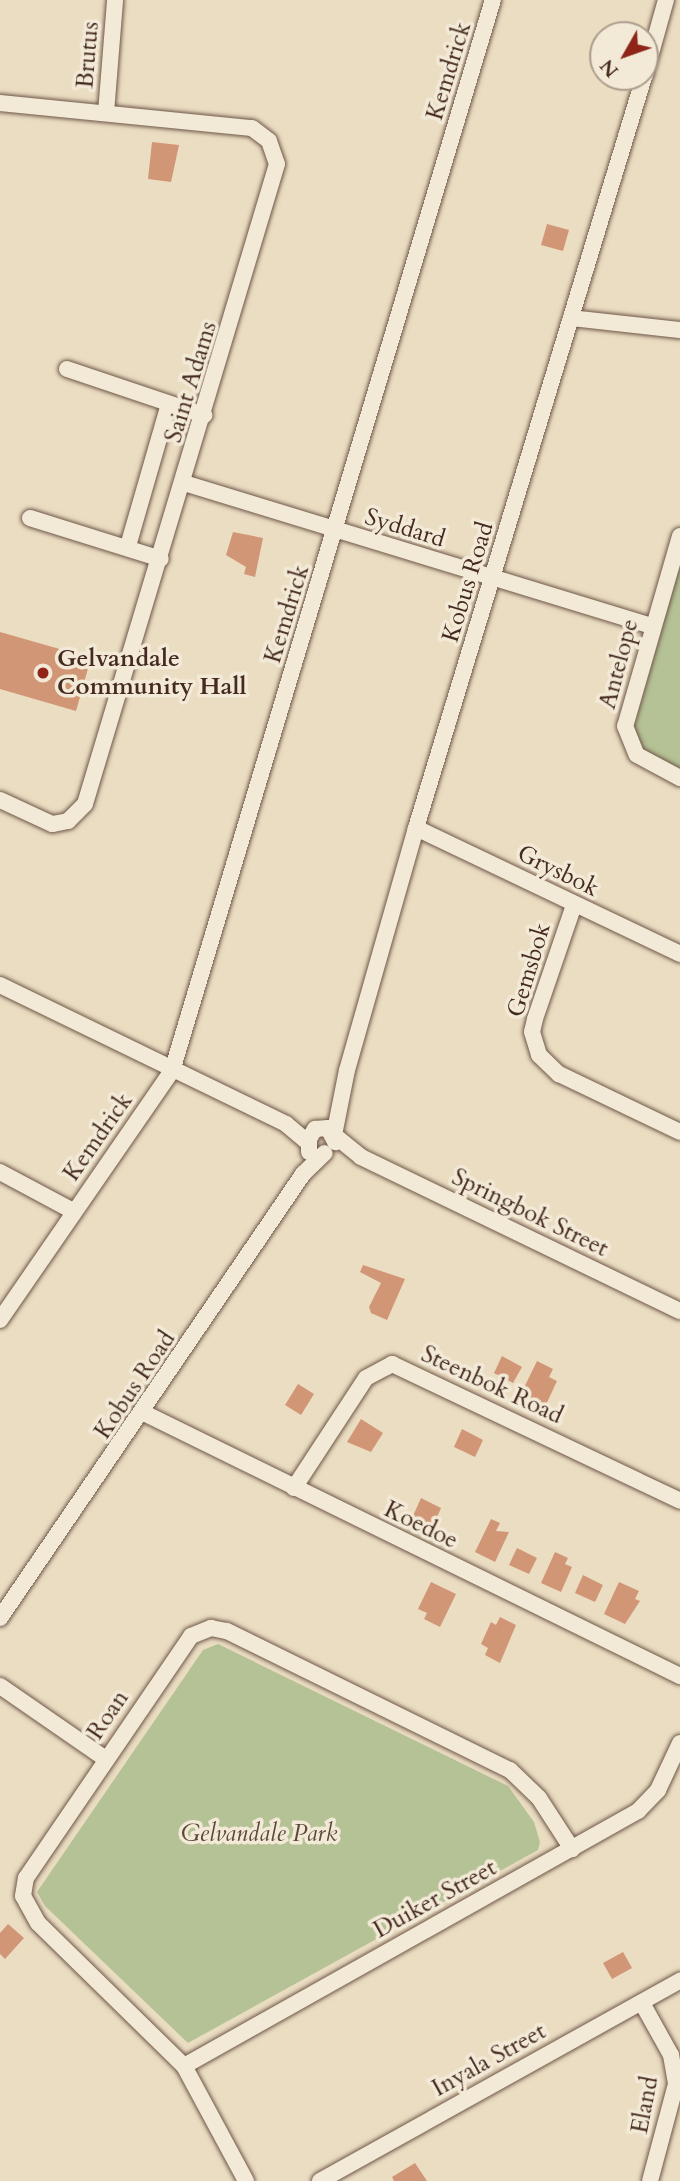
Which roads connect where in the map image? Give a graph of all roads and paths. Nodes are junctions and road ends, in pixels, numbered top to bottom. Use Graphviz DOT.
graph roads {
  1 [pos="115,0"];
  2 [pos="493,0"];
  3 [pos="666,0"];
  4 [pos="659,25"];
  5 [pos="640,91"];
  6 [pos="0,103"];
  7 [pos="106,113"];
  8 [pos="571,318"];
  9 [pos="680,330"];
  10 [pos="67,369"];
  11 [pos="169,404"];
  12 [pos="204,415"];
  13 [pos="184,483"];
  14 [pos="30,518"];
  15 [pos="335,530"];
  16 [pos="680,536"];
  17 [pos="128,546"];
  18 [pos="161,559"];
  19 [pos="493,579"];
  20 [pos="653,626"];
  21 [pos="680,778"];
  22 [pos="0,800"];
  23 [pos="416,828"];
  24 [pos="574,905"];
  25 [pos="680,954"];
  26 [pos="0,985"];
  27 [pos="172,1070"];
  28 [pos="680,1132"];
  29 [pos="321,1141"];
  30 [pos="0,1172"];
  31 [pos="74,1211"];
  32 [pos="680,1311"];
  33 [pos="0,1320"];
  34 [pos="144,1413"];
  35 [pos="294,1488"];
  36 [pos="680,1501"];
  37 [pos="0,1618"];
  38 [pos="680,1676"];
  39 [pos="0,1686"];
  40 [pos="680,1743"];
  41 [pos="106,1759"];
  42 [pos="572,1849"];
  43 [pos="680,1981"];
  44 [pos="642,2003"];
  45 [pos="184,2066"];
  46 [pos="246,2181"];
  47 [pos="320,2181"];
  48 [pos="650,2181"];
  1 -- 7 [label="street, Brutus"];
  2 -- 15 [label="street, Kemdrick"];
  3 -- 4 [label="street, Kobus Road"];
  5 -- 8 [label="street, Kobus Road"];
  6 -- 7 [label="street, Saint Adams"];
  7 -- 12 [label="street, Saint Adams"];
  8 -- 9 [label="street"];
  8 -- 19 [label="street, Kobus Road"];
  10 -- 11 [label="street"];
  11 -- 12 [label="street"];
  11 -- 17 [label="street"];
  12 -- 13 [label="street, Saint Adams"];
  13 -- 15 [label="street, Syddard"];
  13 -- 18 [label="street, Saint Adams"];
  14 -- 17 [label="street"];
  15 -- 19 [label="street, Syddard"];
  15 -- 27 [label="street, Kemdrick"];
  16 -- 20 [label="street, Antelope"];
  17 -- 18 [label="street"];
  18 -- 22 [label="street, Saint Adams"];
  19 -- 20 [label="street, Syddard"];
  19 -- 23 [label="street, Kobus Road"];
  20 -- 21 [label="street, Antelope"];
  23 -- 24 [label="street, Grysbok"];
  23 -- 29 [label="street, Kobus Road"];
  24 -- 25 [label="street, Grysbok"];
  24 -- 28 [label="street, Gemsbok"];
  26 -- 27 [label="street"];
  27 -- 29 [label="street"];
  27 -- 31 [label="street, Kemdrick"];
  29 -- 32 [label="street, Springbok Street"];
  29 -- 34 [label="street, Kobus Road"];
  30 -- 31 [label="street"];
  31 -- 33 [label="street, Kemdrick"];
  34 -- 35 [label="street, Koedoe"];
  34 -- 37 [label="street, Kobus Road"];
  35 -- 36 [label="street, Steenbok Road"];
  35 -- 38 [label="street, Koedoe"];
  39 -- 41 [label="street"];
  40 -- 42 [label="street, Duiker Street"];
  41 -- 42 [label="street, Roan"];
  41 -- 45 [label="street, Roan"];
  42 -- 45 [label="street, Duiker Street"];
  43 -- 44 [label="street, Inyala Street"];
  44 -- 47 [label="street, Inyala Street"];
  44 -- 48 [label="street, Eland"];
  45 -- 46 [label="street, Roan"];
}
